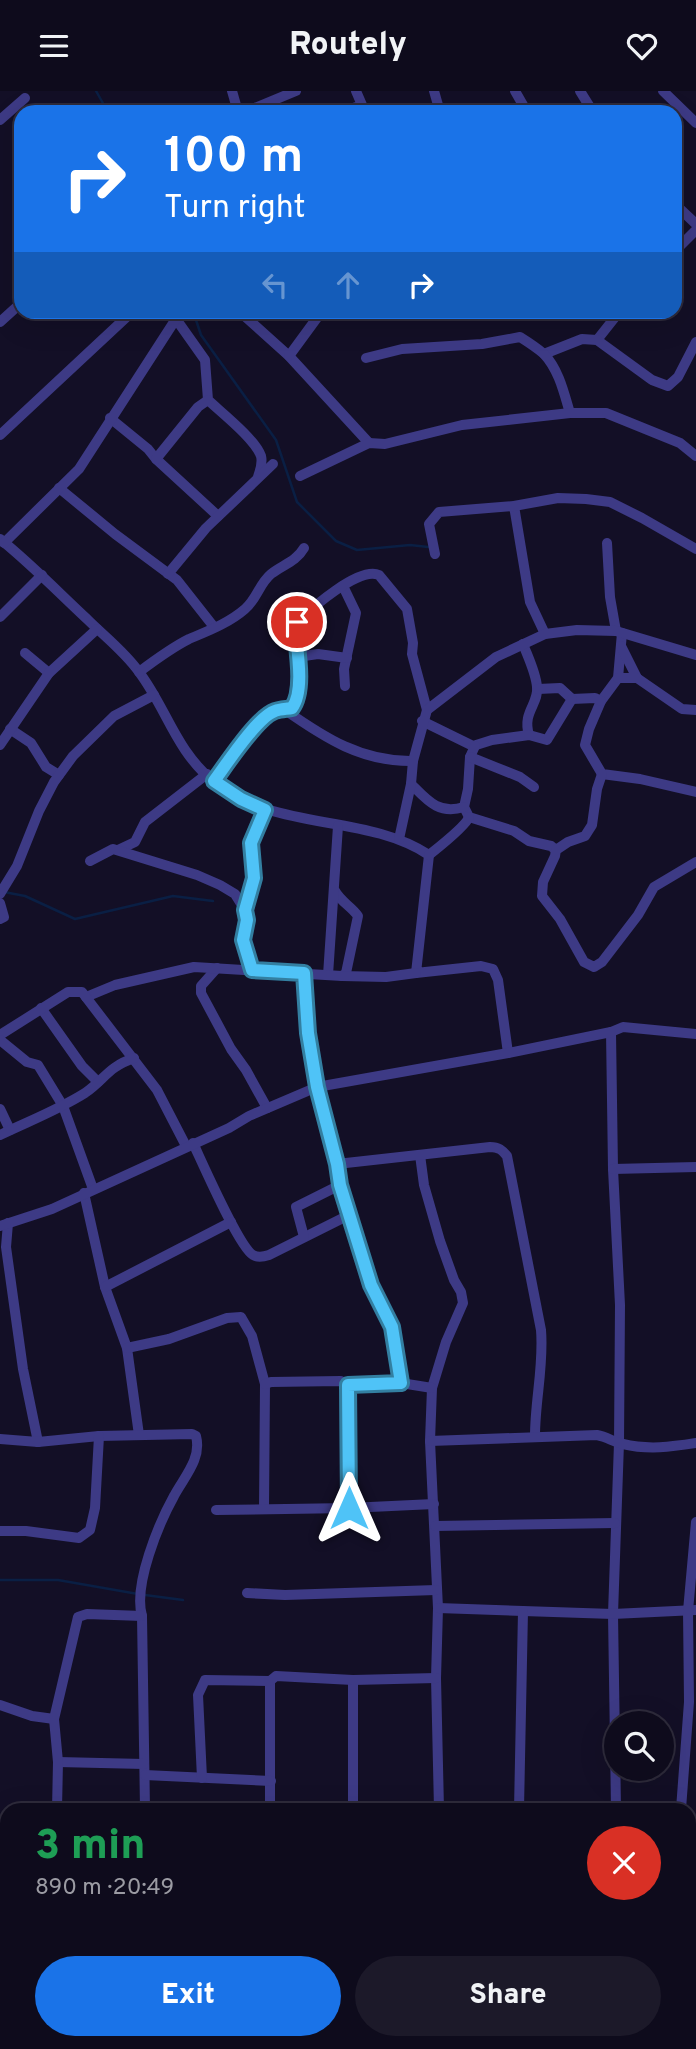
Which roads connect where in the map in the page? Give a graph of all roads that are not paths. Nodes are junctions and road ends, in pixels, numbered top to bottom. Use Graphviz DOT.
graph roads {
  1 [pos="296,91"];
  2 [pos="663,91"];
  3 [pos="25,98"];
  4 [pos="17,105"];
  5 [pos="262,105"];
  6 [pos="677,105"];
  7 [pos="14,108"];
  8 [pos="682,110"];
  9 [pos="0,120"];
  10 [pos="696,124"];
  11 [pos="682,211"];
  12 [pos="696,224"];
  13 [pos="696,230"];
  14 [pos="682,244"];
  15 [pos="14,309"];
  16 [pos="124,319"];
  17 [pos="175,319"];
  18 [pos="180,319"];
  19 [pos="248,319"];
  20 [pos="316,319"];
  21 [pos="614,319"];
  22 [pos="0,322"];
  23 [pos="597,340"];
  24 [pos="696,342"];
  25 [pos="544,354"];
  26 [pos="289,356"];
  27 [pos="366,358"];
  28 [pos="208,400"];
  29 [pos="570,413"];
  30 [pos="110,418"];
  31 [pos="0,435"];
  32 [pos="369,443"];
  33 [pos="696,456"];
  34 [pos="156,459"];
  35 [pos="273,464"];
  36 [pos="300,476"];
  37 [pos="258,477"];
  38 [pos="59,488"];
  39 [pos="514,506"];
  40 [pos="218,516"];
  41 [pos="2,541"];
  42 [pos="607,543"];
  43 [pos="304,548"];
  44 [pos="696,549"];
  45 [pos="435,554"];
  46 [pos="168,574"];
  47 [pos="42,575"];
  48 [pos="343,586"];
  49 [pos="0,617"];
  50 [pos="214,627"];
  51 [pos="97,629"];
  52 [pos="619,632"];
  53 [pos="545,634"];
  54 [pos="523,644"];
  55 [pos="620,646"];
  56 [pos="25,653"];
  57 [pos="696,655"];
  58 [pos="298,657"];
  59 [pos="346,658"];
  60 [pos="139,672"];
  61 [pos="50,673"];
  62 [pos="618,678"];
  63 [pos="637,678"];
  64 [pos="345,686"];
  65 [pos="538,688"];
  66 [pos="154,695"];
  67 [pos="572,699"];
  68 [pos="601,701"];
  69 [pos="285,710"];
  70 [pos="427,710"];
  71 [pos="696,710"];
  72 [pos="422,721"];
  73 [pos="10,729"];
  74 [pos="529,735"];
  75 [pos="0,745"];
  76 [pos="475,746"];
  77 [pos="470,757"];
  78 [pos="413,761"];
  79 [pos="602,773"];
  80 [pos="59,775"];
  81 [pos="210,778"];
  82 [pos="411,783"];
  83 [pos="534,787"];
  84 [pos="696,792"];
  85 [pos="265,810"];
  86 [pos="466,812"];
  87 [pos="338,826"];
  88 [pos="400,839"];
  89 [pos="118,850"];
  90 [pos="556,850"];
  91 [pos="429,855"];
  92 [pos="90,861"];
  93 [pos="696,862"];
  94 [pos="335,890"];
  95 [pos="0,894"];
  96 [pos="0,904"];
  97 [pos="245,910"];
  98 [pos="0,919"];
  99 [pos="217,968"];
  100 [pos="252,970"];
  101 [pos="416,972"];
  102 [pos="304,973"];
  103 [pos="328,975"];
  104 [pos="342,977"];
  105 [pos="86,997"];
  106 [pos="41,1008"];
  107 [pos="611,1032"];
  108 [pos="696,1034"];
  109 [pos="0,1037"];
  110 [pos="508,1053"];
  111 [pos="134,1058"];
  112 [pos="99,1082"];
  113 [pos="317,1087"];
  114 [pos="63,1106"];
  115 [pos="267,1108"];
  116 [pos="0,1109"];
  117 [pos="10,1130"];
  118 [pos="0,1135"];
  119 [pos="189,1145"];
  120 [pos="420,1155"];
  121 [pos="337,1164"];
  122 [pos="696,1167"];
  123 [pos="613,1169"];
  124 [pos="340,1185"];
  125 [pos="89,1191"];
  126 [pos="349,1216"];
  127 [pos="231,1222"];
  128 [pos="4,1224"];
  129 [pos="304,1237"];
  130 [pos="105,1287"];
  131 [pos="127,1348"];
  132 [pos="401,1383"];
  133 [pos="265,1384"];
  134 [pos="348,1385"];
  135 [pos="432,1388"];
  136 [pos="139,1435"];
  137 [pos="99,1436"];
  138 [pos="535,1436"];
  139 [pos="0,1440"];
  140 [pos="430,1441"];
  141 [pos="38,1442"];
  142 [pos="619,1443"];
  143 [pos="696,1443"];
  144 [pos="434,1504"];
  145 [pos="349,1508"];
  146 [pos="264,1509"];
  147 [pos="216,1510"];
  148 [pos="696,1522"];
  149 [pos="615,1523"];
  150 [pos="436,1526"];
  151 [pos="0,1531"];
  152 [pos="436,1590"];
  153 [pos="247,1593"];
  154 [pos="438,1608"];
  155 [pos="523,1611"];
  156 [pos="692,1611"];
  157 [pos="141,1612"];
  158 [pos="613,1614"];
  159 [pos="436,1678"];
  160 [pos="352,1680"];
  161 [pos="270,1681"];
  162 [pos="0,1705"];
  163 [pos="54,1719"];
  164 [pos="58,1762"];
  165 [pos="145,1769"];
  166 [pos="202,1778"];
  167 [pos="271,1781"];
  168 [pos="57,1803"];
  169 [pos="145,1803"];
  170 [pos="270,1803"];
  171 [pos="353,1803"];
  172 [pos="439,1803"];
  173 [pos="519,1803"];
  174 [pos="616,1803"];
  175 [pos="681,1803"];
  1 -- 5 [label="street"];
  2 -- 6 [label="street"];
  3 -- 4 [label="street"];
  7 -- 9 [label="street"];
  8 -- 10 [label="street"];
  11 -- 12 [label="street"];
  13 -- 14 [label="street"];
  15 -- 22 [label="street"];
  16 -- 31 [label="street"];
  17 -- 30 [label="street"];
  18 -- 28 [label="street"];
  19 -- 26 [label="street"];
  20 -- 26 [label="street"];
  21 -- 23 [label="street"];
  23 -- 24 [label="street"];
  23 -- 25 [label="street"];
  25 -- 27 [label="street"];
  25 -- 29 [label="street"];
  26 -- 32 [label="street"];
  28 -- 34 [label="street"];
  28 -- 37 [label="street"];
  29 -- 32 [label="street"];
  29 -- 33 [label="street"];
  30 -- 34 [label="street"];
  30 -- 38 [label="street"];
  32 -- 36 [label="street"];
  34 -- 40 [label="street"];
  35 -- 37 [label="street"];
  37 -- 40 [label="street"];
  38 -- 41 [label="street"];
  38 -- 46 [label="street"];
  39 -- 44 [label="street"];
  39 -- 45 [label="street"];
  39 -- 53 [label="street"];
  40 -- 46 [label="street"];
  41 -- 47 [label="street"];
  42 -- 52 [label="street"];
  43 -- 50 [label="street"];
  46 -- 50 [label="street"];
  47 -- 49 [label="street"];
  47 -- 51 [label="street"];
  48 -- 58 [label="street"];
  48 -- 59 [label="street"];
  48 -- 70 [label="street"];
  50 -- 60 [label="street"];
  51 -- 60 [label="street"];
  51 -- 61 [label="street"];
  52 -- 53 [label="street"];
  52 -- 55 [label="street"];
  52 -- 57 [label="street"];
  53 -- 54 [label="street"];
  54 -- 65 [label="street"];
  54 -- 70 [label="street"];
  55 -- 62 [label="street"];
  55 -- 63 [label="street"];
  56 -- 61 [label="street"];
  58 -- 59 [label="street"];
  58 -- 69 [label="street"];
  59 -- 64 [label="street"];
  60 -- 66 [label="street"];
  61 -- 73 [label="street"];
  62 -- 63 [label="street"];
  62 -- 68 [label="street"];
  63 -- 71 [label="street"];
  65 -- 67 [label="street"];
  65 -- 74 [label="street"];
  66 -- 80 [label="street"];
  66 -- 81 [label="street"];
  67 -- 68 [label="street"];
  67 -- 74 [label="street"];
  68 -- 79 [label="street"];
  69 -- 78 [label="street"];
  69 -- 81 [label="street"];
  70 -- 72 [label="street"];
  72 -- 76 [label="street"];
  72 -- 78 [label="street"];
  73 -- 75 [label="street"];
  73 -- 80 [label="street"];
  74 -- 76 [label="street"];
  76 -- 77 [label="street"];
  77 -- 83 [label="street"];
  77 -- 86 [label="street"];
  78 -- 82 [label="street"];
  79 -- 84 [label="street"];
  79 -- 90 [label="street"];
  80 -- 95 [label="street"];
  81 -- 85 [label="street"];
  81 -- 89 [label="street"];
  82 -- 86 [label="street"];
  82 -- 88 [label="street"];
  85 -- 87 [label="street"];
  85 -- 97 [label="street"];
  86 -- 90 [label="street"];
  86 -- 91 [label="street"];
  87 -- 88 [label="street"];
  87 -- 94 [label="street"];
  88 -- 91 [label="street"];
  89 -- 92 [label="street"];
  89 -- 97 [label="street"];
  90 -- 93 [label="street"];
  91 -- 101 [label="street"];
  94 -- 103 [label="street"];
  94 -- 104 [label="street"];
  96 -- 98 [label="street"];
  97 -- 100 [label="street"];
  99 -- 100 [label="street"];
  99 -- 105 [label="street"];
  99 -- 115 [label="street"];
  100 -- 102 [label="street"];
  101 -- 104 [label="street"];
  101 -- 110 [label="street"];
  102 -- 103 [label="street"];
  102 -- 113 [label="street"];
  103 -- 104 [label="street"];
  105 -- 106 [label="street"];
  105 -- 111 [label="street"];
  106 -- 109 [label="street"];
  106 -- 112 [label="street"];
  107 -- 108 [label="street"];
  107 -- 110 [label="street"];
  107 -- 123 [label="street"];
  109 -- 114 [label="street"];
  110 -- 113 [label="street"];
  111 -- 112 [label="street"];
  111 -- 119 [label="street"];
  112 -- 114 [label="street"];
  113 -- 115 [label="street"];
  113 -- 121 [label="street"];
  114 -- 117 [label="street"];
  114 -- 125 [label="street"];
  115 -- 119 [label="street"];
  116 -- 117 [label="street"];
  117 -- 118 [label="street"];
  119 -- 125 [label="street"];
  119 -- 127 [label="street"];
  120 -- 121 [label="street"];
  120 -- 135 [label="street"];
  120 -- 138 [label="street"];
  121 -- 124 [label="street"];
  122 -- 123 [label="street"];
  123 -- 142 [label="street"];
  124 -- 126 [label="street"];
  124 -- 129 [label="street"];
  125 -- 128 [label="street"];
  125 -- 130 [label="street"];
  126 -- 129 [label="street"];
  126 -- 132 [label="street"];
  127 -- 129 [label="street"];
  127 -- 130 [label="street"];
  128 -- 141 [label="street"];
  130 -- 131 [label="street"];
  131 -- 133 [label="street"];
  131 -- 136 [label="street"];
  132 -- 134 [label="street"];
  132 -- 135 [label="street"];
  133 -- 134 [label="street"];
  133 -- 146 [label="street"];
  134 -- 145 [label="street"];
  135 -- 140 [label="street"];
  136 -- 137 [label="street"];
  136 -- 157 [label="street"];
  137 -- 141 [label="street"];
  137 -- 151 [label="street"];
  138 -- 140 [label="street"];
  138 -- 142 [label="street"];
  139 -- 141 [label="street"];
  140 -- 144 [label="street"];
  142 -- 143 [label="street"];
  142 -- 149 [label="street"];
  144 -- 145 [label="street"];
  144 -- 150 [label="street"];
  145 -- 146 [label="street"];
  146 -- 147 [label="street"];
  148 -- 156 [label="street"];
  149 -- 150 [label="street"];
  149 -- 158 [label="street"];
  150 -- 152 [label="street"];
  152 -- 153 [label="street"];
  152 -- 154 [label="street"];
  154 -- 155 [label="street"];
  154 -- 159 [label="street"];
  155 -- 158 [label="street"];
  155 -- 173 [label="street"];
  156 -- 158 [label="street"];
  156 -- 175 [label="street"];
  157 -- 163 [label="street"];
  157 -- 165 [label="street"];
  158 -- 174 [label="street"];
  159 -- 160 [label="street"];
  159 -- 172 [label="street"];
  160 -- 161 [label="street"];
  160 -- 171 [label="street"];
  161 -- 166 [label="street"];
  161 -- 167 [label="street"];
  162 -- 163 [label="street"];
  163 -- 164 [label="street"];
  164 -- 165 [label="street"];
  164 -- 168 [label="street"];
  165 -- 166 [label="street"];
  165 -- 169 [label="street"];
  166 -- 167 [label="street"];
  167 -- 170 [label="street"];
}
